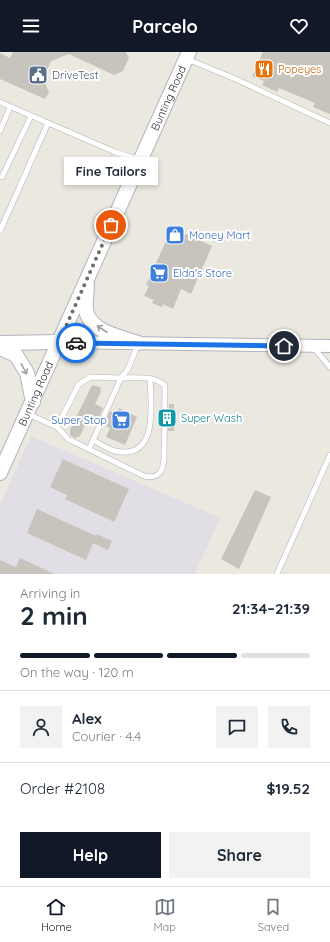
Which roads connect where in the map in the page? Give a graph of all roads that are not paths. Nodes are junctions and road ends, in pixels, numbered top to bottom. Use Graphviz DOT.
graph roads {
  1 [pos="187,55"];
  2 [pos="0,102"];
  3 [pos="10,107"];
  4 [pos="31,116"];
  5 [pos="330,123"];
  6 [pos="48,124"];
  7 [pos="0,131"];
  8 [pos="140,160"];
  9 [pos="2,177"];
  10 [pos="0,232"];
  11 [pos="86,281"];
  12 [pos="59,342"];
  13 [pos="0,343"];
  14 [pos="138,343"];
  15 [pos="312,346"];
  16 [pos="330,346"];
  17 [pos="0,348"];
  18 [pos="330,366"];
  19 [pos="121,378"];
  20 [pos="150,379"];
  21 [pos="30,408"];
  22 [pos="57,427"];
  23 [pos="93,440"];
  24 [pos="89,449"];
  25 [pos="330,455"];
  26 [pos="0,473"];
  27 [pos="277,574"];
  1 -- 5 [label="lane"];
  1 -- 8 [label="main road, Bunting Road"];
  2 -- 3 [label="lane"];
  3 -- 4 [label="lane"];
  3 -- 7 [label="lane"];
  4 -- 6 [label="lane"];
  4 -- 9 [label="lane"];
  6 -- 8 [label="lane"];
  6 -- 10 [label="lane"];
  8 -- 11 [label="main road, Bunting Road"];
  11 -- 12 [label="main road, Bunting Road"];
  14 -- 11 [label="main road, one-way"];
  12 -- 13 [label="main road"];
  12 -- 14 [label="street"];
  12 -- 21 [label="main road, Bunting Road"];
  14 -- 15 [label="street"];
  14 -- 19 [label="lane"];
  15 -- 16 [label="street"];
  15 -- 18 [label="lane"];
  17 -- 21 [label="main road, one-way"];
  19 -- 20 [label="lane"];
  19 -- 22 [label="lane"];
  19 -- 23 [label="lane"];
  20 -- 23 [label="lane"];
  20 -- 24 [label="lane"];
  21 -- 22 [label="lane"];
  21 -- 26 [label="main road, Bunting Road"];
  22 -- 24 [label="lane"];
  23 -- 24 [label="lane"];
  25 -- 27 [label="lane"];
}
